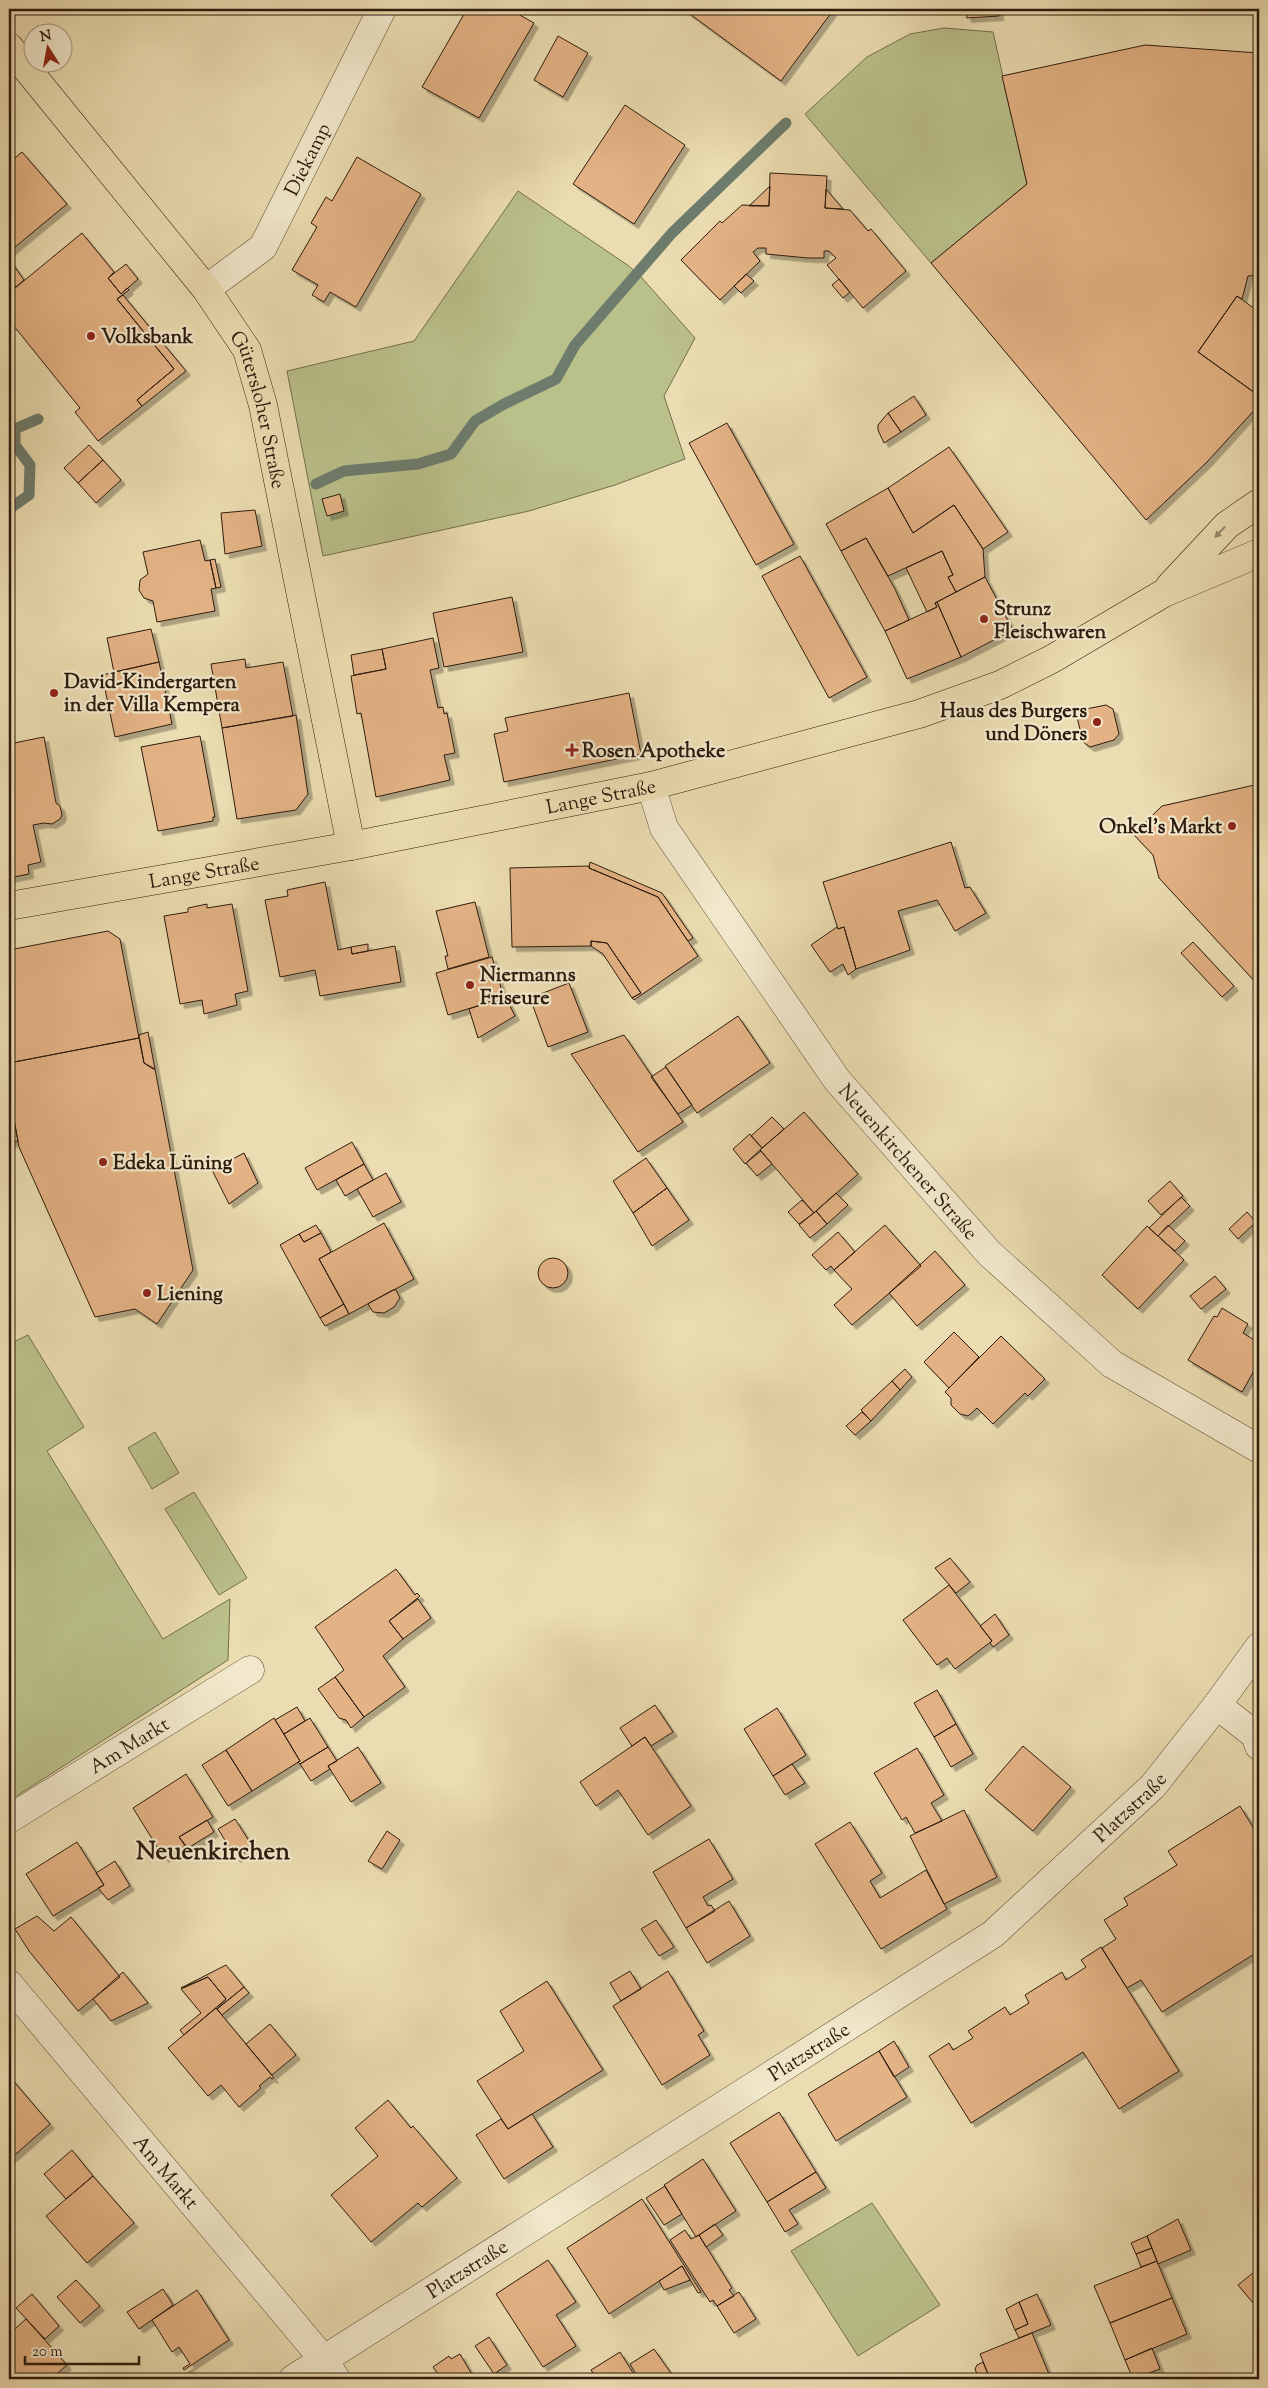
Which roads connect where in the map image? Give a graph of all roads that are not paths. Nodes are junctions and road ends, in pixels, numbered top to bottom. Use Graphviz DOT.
graph roads {
  1 [pos="382,9"];
  2 [pos="9,46"];
  3 [pos="206,289"];
  4 [pos="1259,504"];
  5 [pos="1259,553"];
  6 [pos="1164,593"];
  7 [pos="651,786"];
  8 [pos="351,846"];
  9 [pos="9,906"];
  10 [pos="1259,1449"];
  11 [pos="1259,1647"];
  12 [pos="250,1670"];
  13 [pos="1217,1705"];
  14 [pos="1259,1746"];
  15 [pos="9,1819"];
  16 [pos="9,1984"];
  17 [pos="330,2369"];
  18 [pos="294,2379"];
  1 -- 3 [label="street, Diekamp"];
  2 -- 3 [label="main road, Gütersloher Straße"];
  3 -- 8 [label="main road, Gütersloher Straße"];
  4 -- 6 [label="main road, Lange Straße, one-way"];
  5 -- 6 [label="main road, Lange Straße"];
  6 -- 7 [label="main road, Lange Straße"];
  7 -- 8 [label="main road, Lange Straße"];
  7 -- 10 [label="street, Neuenkirchener Straße"];
  8 -- 9 [label="main road, Lange Straße"];
  11 -- 13 [label="street, Platzstraße"];
  12 -- 15 [label="street, Am Markt"];
  13 -- 14 [label="street"];
  13 -- 17 [label="street, Platzstraße"];
  16 -- 17 [label="street, Am Markt"];
  17 -- 18 [label="street, Platzstraße"];
}
